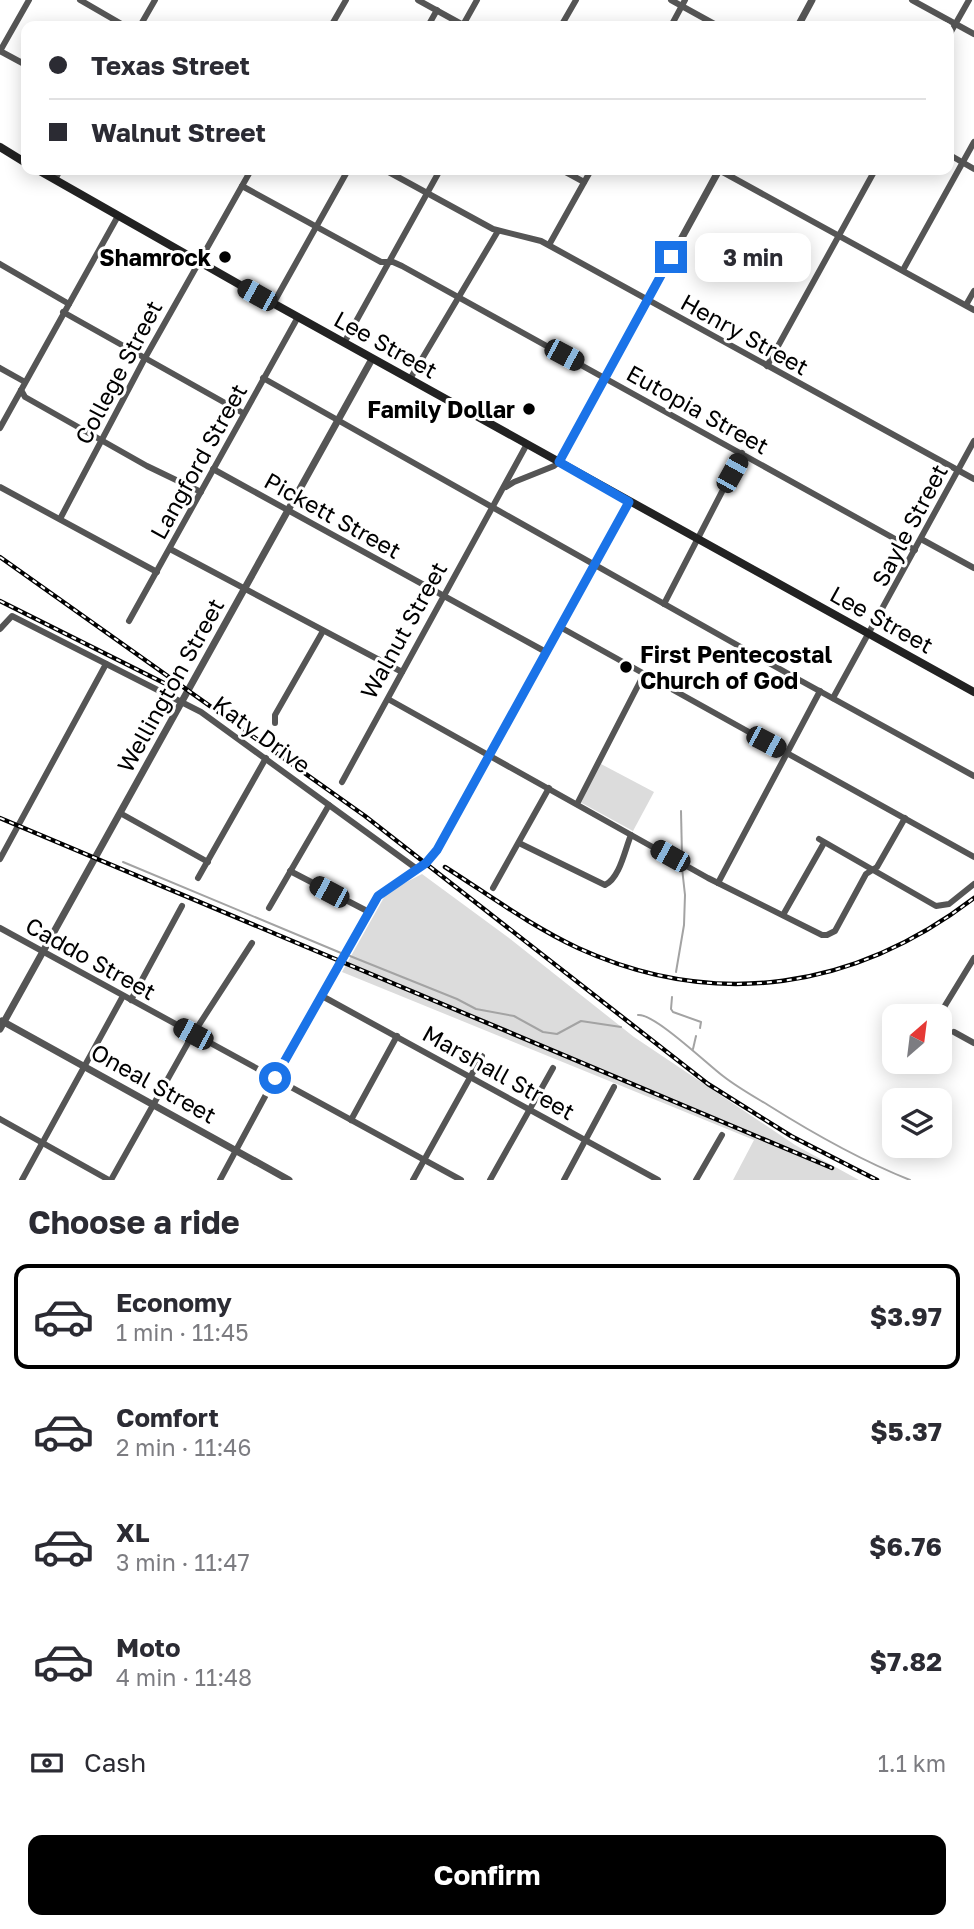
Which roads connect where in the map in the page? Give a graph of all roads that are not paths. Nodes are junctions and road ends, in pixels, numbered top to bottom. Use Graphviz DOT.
graph roads {
  1 [pos="29,0"];
  2 [pos="80,0"];
  3 [pos="155,0"];
  4 [pos="346,0"];
  5 [pos="418,0"];
  6 [pos="477,0"];
  7 [pos="576,0"];
  8 [pos="671,0"];
  9 [pos="812,0"];
  10 [pos="912,0"];
  11 [pos="969,0"];
  12 [pos="684,3"];
  13 [pos="437,10"];
  14 [pos="116,21"];
  15 [pos="143,21"];
  16 [pos="334,21"];
  17 [pos="431,21"];
  18 [pos="456,21"];
  19 [pos="466,21"];
  20 [pos="564,21"];
  21 [pos="674,21"];
  22 [pos="711,21"];
  23 [pos="801,21"];
  24 [pos="950,21"];
  25 [pos="955,24"];
  26 [pos="974,34"];
  27 [pos="0,51"];
  28 [pos="21,62"];
  29 [pos="974,142"];
  30 [pos="0,147"];
  31 [pos="954,158"];
  32 [pos="21,160"];
  33 [pos="963,162"];
  34 [pos="974,169"];
  35 [pos="46,175"];
  36 [pos="58,175"];
  37 [pos="248,175"];
  38 [pos="345,175"];
  39 [pos="394,175"];
  40 [pos="437,175"];
  41 [pos="571,175"];
  42 [pos="588,175"];
  43 [pos="716,175"];
  44 [pos="728,175"];
  45 [pos="872,175"];
  46 [pos="55,180"];
  47 [pos="584,182"];
  48 [pos="242,186"];
  49 [pos="427,193"];
  50 [pos="118,216"];
  51 [pos="315,226"];
  52 [pos="498,231"];
  53 [pos="839,235"];
  54 [pos="549,245"];
  55 [pos="199,262"];
  56 [pos="389,262"];
  57 [pos="0,264"];
  58 [pos="904,270"];
  59 [pos="974,291"];
  60 [pos="460,297"];
  61 [pos="647,300"];
  62 [pos="69,303"];
  63 [pos="273,304"];
  64 [pos="966,306"];
  65 [pos="974,310"];
  66 [pos="63,313"];
  67 [pos="298,317"];
  68 [pos="344,343"];
  69 [pos="145,358"];
  70 [pos="372,359"];
  71 [pos="767,366"];
  72 [pos="0,368"];
  73 [pos="604,377"];
  74 [pos="263,378"];
  75 [pos="410,380"];
  76 [pos="25,382"];
  77 [pos="21,390"];
  78 [pos="243,414"];
  79 [pos="338,420"];
  80 [pos="0,428"];
  81 [pos="102,439"];
  82 [pos="974,441"];
  83 [pos="527,444"];
  84 [pos="742,453"];
  85 [pos="559,462"];
  86 [pos="213,469"];
  87 [pos="958,470"];
  88 [pos="974,479"];
  89 [pos="0,487"];
  90 [pos="201,492"];
  91 [pos="499,497"];
  92 [pos="629,502"];
  93 [pos="493,508"];
  94 [pos="289,511"];
  95 [pos="60,519"];
  96 [pos="697,539"];
  97 [pos="921,539"];
  98 [pos="170,549"];
  99 [pos="915,550"];
  100 [pos="595,565"];
  101 [pos="974,568"];
  102 [pos="157,572"];
  103 [pos="247,588"];
  104 [pos="444,595"];
  105 [pos="664,604"];
  106 [pos="129,621"];
  107 [pos="560,627"];
  108 [pos="1,628"];
  109 [pos="323,631"];
  110 [pos="870,634"];
  111 [pos="546,652"];
  112 [pos="106,664"];
  113 [pos="402,672"];
  114 [pos="644,674"];
  115 [pos="820,691"];
  116 [pos="974,692"];
  117 [pos="833,698"];
  118 [pos="388,699"];
  119 [pos="183,701"];
  120 [pos="275,723"];
  121 [pos="786,753"];
  122 [pos="490,755"];
  123 [pos="266,758"];
  124 [pos="974,776"];
  125 [pos="342,782"];
  126 [pos="549,788"];
  127 [pos="577,804"];
  128 [pos="329,805"];
  129 [pos="120,813"];
  130 [pos="905,817"];
  131 [pos="631,835"];
  132 [pos="519,843"];
  133 [pos="974,857"];
  134 [pos="0,859"];
  135 [pos="208,862"];
  136 [pos="417,869"];
  137 [pos="290,871"];
  138 [pos="872,871"];
  139 [pos="198,878"];
  140 [pos="718,883"];
  141 [pos="974,884"];
  142 [pos="493,888"];
  143 [pos="183,906"];
  144 [pos="269,908"];
  145 [pos="369,912"];
  146 [pos="783,915"];
  147 [pos="0,928"];
  148 [pos="252,943"];
  149 [pos="43,951"];
  150 [pos="974,958"];
  151 [pos="123,996"];
  152 [pos="322,996"];
  153 [pos="131,1000"];
  154 [pos="946,1004"];
  155 [pos="1,1024"];
  156 [pos="954,1032"];
  157 [pos="193,1034"];
  158 [pos="397,1036"];
  159 [pos="974,1043"];
  160 [pos="482,1056"];
  161 [pos="84,1066"];
  162 [pos="553,1068"];
  163 [pos="470,1076"];
  164 [pos="275,1078"];
  165 [pos="614,1087"];
  166 [pos="153,1104"];
  167 [pos="529,1108"];
  168 [pos="0,1119"];
  169 [pos="351,1120"];
  170 [pos="722,1135"];
  171 [pos="586,1140"];
  172 [pos="42,1142"];
  173 [pos="236,1151"];
  174 [pos="424,1160"];
  175 [pos="22,1180"];
  176 [pos="110,1180"];
  177 [pos="220,1180"];
  178 [pos="289,1180"];
  179 [pos="413,1180"];
  180 [pos="461,1180"];
  181 [pos="490,1180"];
  182 [pos="564,1180"];
  183 [pos="658,1180"];
  184 [pos="696,1180"];
  1 -- 27 [label="street"];
  2 -- 14 [label="street"];
  3 -- 15 [label="street"];
  4 -- 16 [label="street"];
  5 -- 13 [label="street"];
  6 -- 19 [label="street"];
  7 -- 20 [label="street"];
  8 -- 12 [label="street"];
  9 -- 23 [label="street"];
  10 -- 24 [label="street"];
  11 -- 25 [label="street"];
  12 -- 21 [label="street"];
  12 -- 22 [label="street"];
  13 -- 17 [label="street"];
  13 -- 18 [label="street"];
  25 -- 26 [label="street"];
  27 -- 28 [label="street"];
  29 -- 33 [label="street"];
  30 -- 32 [label="main road"];
  31 -- 33 [label="street"];
  33 -- 34 [label="street"];
  33 -- 58 [label="street"];
  35 -- 46 [label="main road, Lee Street"];
  36 -- 46 [label="street"];
  37 -- 48 [label="street, College Street"];
  38 -- 51 [label="street"];
  39 -- 49 [label="street, Henry Street"];
  40 -- 49 [label="street"];
  41 -- 47 [label="street"];
  42 -- 47 [label="street"];
  43 -- 61 [label="street"];
  44 -- 53 [label="street"];
  45 -- 53 [label="street"];
  46 -- 50 [label="main road, Lee Street"];
  47 -- 54 [label="street"];
  48 -- 51 [label="street, Eutopia Street"];
  48 -- 55 [label="street, College Street"];
  49 -- 52 [label="street, Henry Street"];
  49 -- 56 [label="street"];
  50 -- 55 [label="main road, Lee Street"];
  50 -- 62 [label="street"];
  51 -- 56 [label="street, Eutopia Street"];
  51 -- 63 [label="street"];
  52 -- 54 [label="street, Henry Street"];
  52 -- 60 [label="street"];
  53 -- 58 [label="street"];
  53 -- 71 [label="street"];
  54 -- 61 [label="street, Henry Street"];
  55 -- 63 [label="main road, Lee Street"];
  55 -- 69 [label="street, College Street"];
  56 -- 60 [label="street, Eutopia Street"];
  56 -- 68 [label="street"];
  57 -- 62 [label="street"];
  58 -- 64 [label="street"];
  59 -- 64 [label="street"];
  60 -- 73 [label="street, Eutopia Street"];
  60 -- 75 [label="street"];
  61 -- 71 [label="street, Henry Street"];
  61 -- 73 [label="street"];
  62 -- 66 [label="street"];
  63 -- 67 [label="main road, Lee Street"];
  64 -- 65 [label="street"];
  66 -- 69 [label="street"];
  66 -- 76 [label="street"];
  67 -- 68 [label="main road, Lee Street"];
  67 -- 74 [label="street, Langford Street"];
  68 -- 70 [label="main road, Lee Street"];
  69 -- 78 [label="street"];
  69 -- 81 [label="street, College Street"];
  70 -- 75 [label="main road, Lee Street"];
  70 -- 79 [label="street, Wellington Street"];
  71 -- 87 [label="street, Henry Street"];
  72 -- 76 [label="street"];
  73 -- 84 [label="street, Eutopia Street"];
  73 -- 85 [label="street"];
  74 -- 78 [label="street, Langford Street"];
  74 -- 79 [label="street"];
  75 -- 83 [label="main road, Lee Street"];
  76 -- 77 [label="street"];
  77 -- 80 [label="street"];
  77 -- 81 [label="street"];
  78 -- 86 [label="street, Langford Street"];
  79 -- 93 [label="street"];
  79 -- 94 [label="street, Wellington Street"];
  81 -- 90 [label="street"];
  81 -- 95 [label="street, College Street"];
  82 -- 87 [label="street, Sayle Street"];
  83 -- 85 [label="main road, Lee Street"];
  83 -- 91 [label="street, Walnut Street"];
  84 -- 96 [label="street"];
  84 -- 99 [label="street, Eutopia Street"];
  85 -- 91 [label="street, Walnut Street"];
  85 -- 92 [label="main road, Lee Street"];
  86 -- 90 [label="street, Langford Street"];
  86 -- 94 [label="street, Pickett Street"];
  87 -- 88 [label="street, Henry Street"];
  87 -- 97 [label="street, Sayle Street"];
  89 -- 95 [label="street"];
  90 -- 98 [label="street, Langford Street"];
  91 -- 93 [label="street, Walnut Street"];
  92 -- 96 [label="main road, Lee Street"];
  92 -- 100 [label="street"];
  93 -- 100 [label="street"];
  93 -- 104 [label="street, Walnut Street"];
  94 -- 103 [label="street, Wellington Street"];
  94 -- 104 [label="street, Pickett Street"];
  95 -- 102 [label="street"];
  96 -- 105 [label="street"];
  96 -- 110 [label="main road, Lee Street"];
  97 -- 99 [label="street, Sayle Street"];
  97 -- 101 [label="street"];
  98 -- 102 [label="street, Langford Street"];
  98 -- 103 [label="street"];
  99 -- 110 [label="street, Sayle Street"];
  100 -- 105 [label="street"];
  100 -- 107 [label="street"];
  102 -- 106 [label="street, Langford Street"];
  103 -- 109 [label="street"];
  103 -- 119 [label="street, Wellington Street"];
  104 -- 111 [label="street, Pickett Street"];
  104 -- 113 [label="street, Walnut Street"];
  105 -- 115 [label="street"];
  107 -- 111 [label="street"];
  107 -- 114 [label="street"];
  108 -- 112 [label="street, Katy Drive"];
  109 -- 113 [label="street"];
  109 -- 120 [label="street"];
  110 -- 116 [label="main road, Lee Street"];
  110 -- 117 [label="street, Sayle Street"];
  111 -- 122 [label="street"];
  112 -- 119 [label="street, Katy Drive"];
  112 -- 134 [label="street"];
  113 -- 118 [label="street, Walnut Street"];
  114 -- 121 [label="street"];
  114 -- 127 [label="street"];
  115 -- 117 [label="street"];
  115 -- 121 [label="street"];
  117 -- 124 [label="street"];
  118 -- 122 [label="street"];
  118 -- 125 [label="street, Walnut Street"];
  119 -- 123 [label="street, Katy Drive"];
  119 -- 129 [label="street, Wellington Street"];
  121 -- 130 [label="street"];
  121 -- 140 [label="street"];
  122 -- 126 [label="street"];
  122 -- 136 [label="street"];
  123 -- 128 [label="street, Katy Drive"];
  123 -- 135 [label="street"];
  126 -- 127 [label="street"];
  126 -- 132 [label="street"];
  127 -- 131 [label="street"];
  128 -- 136 [label="street, Katy Drive"];
  128 -- 137 [label="street"];
  129 -- 135 [label="street"];
  129 -- 149 [label="street, Wellington Street"];
  130 -- 133 [label="street"];
  130 -- 138 [label="street"];
  131 -- 132 [label="street"];
  131 -- 140 [label="street"];
  132 -- 142 [label="street"];
  135 -- 139 [label="street"];
  136 -- 145 [label="street"];
  137 -- 144 [label="street"];
  137 -- 145 [label="street"];
  138 -- 141 [label="street"];
  138 -- 146 [label="street"];
  138 -- 146 [label="street"];
  140 -- 146 [label="street"];
  143 -- 153 [label="street"];
  145 -- 152 [label="street"];
  147 -- 149 [label="street, Caddo Street"];
  148 -- 157 [label="street"];
  149 -- 151 [label="street, Caddo Street"];
  149 -- 155 [label="street, Wellington Street"];
  150 -- 154 [label="street"];
  151 -- 153 [label="street, Caddo Street"];
  151 -- 161 [label="street"];
  152 -- 158 [label="street, Marshall Street"];
  152 -- 164 [label="street"];
  153 -- 157 [label="street, Caddo Street"];
  155 -- 161 [label="street, Oneal Street"];
  156 -- 159 [label="street"];
  157 -- 164 [label="street, Caddo Street"];
  157 -- 166 [label="street"];
  158 -- 163 [label="street, Marshall Street"];
  158 -- 169 [label="street"];
  160 -- 163 [label="street"];
  161 -- 166 [label="street, Oneal Street"];
  161 -- 172 [label="street"];
  162 -- 167 [label="street"];
  163 -- 167 [label="street, Marshall Street"];
  163 -- 174 [label="street"];
  164 -- 169 [label="street, Caddo Street"];
  164 -- 173 [label="street"];
  165 -- 171 [label="street"];
  166 -- 173 [label="street, Oneal Street"];
  166 -- 176 [label="street"];
  167 -- 171 [label="street, Marshall Street"];
  167 -- 181 [label="street"];
  168 -- 172 [label="street"];
  169 -- 174 [label="street, Caddo Street"];
  170 -- 184 [label="street"];
  171 -- 182 [label="street"];
  171 -- 183 [label="street, Marshall Street"];
  172 -- 175 [label="street"];
  172 -- 176 [label="street"];
  173 -- 177 [label="street"];
  173 -- 178 [label="street, Oneal Street"];
  174 -- 179 [label="street"];
  174 -- 180 [label="street, Caddo Street"];
}
